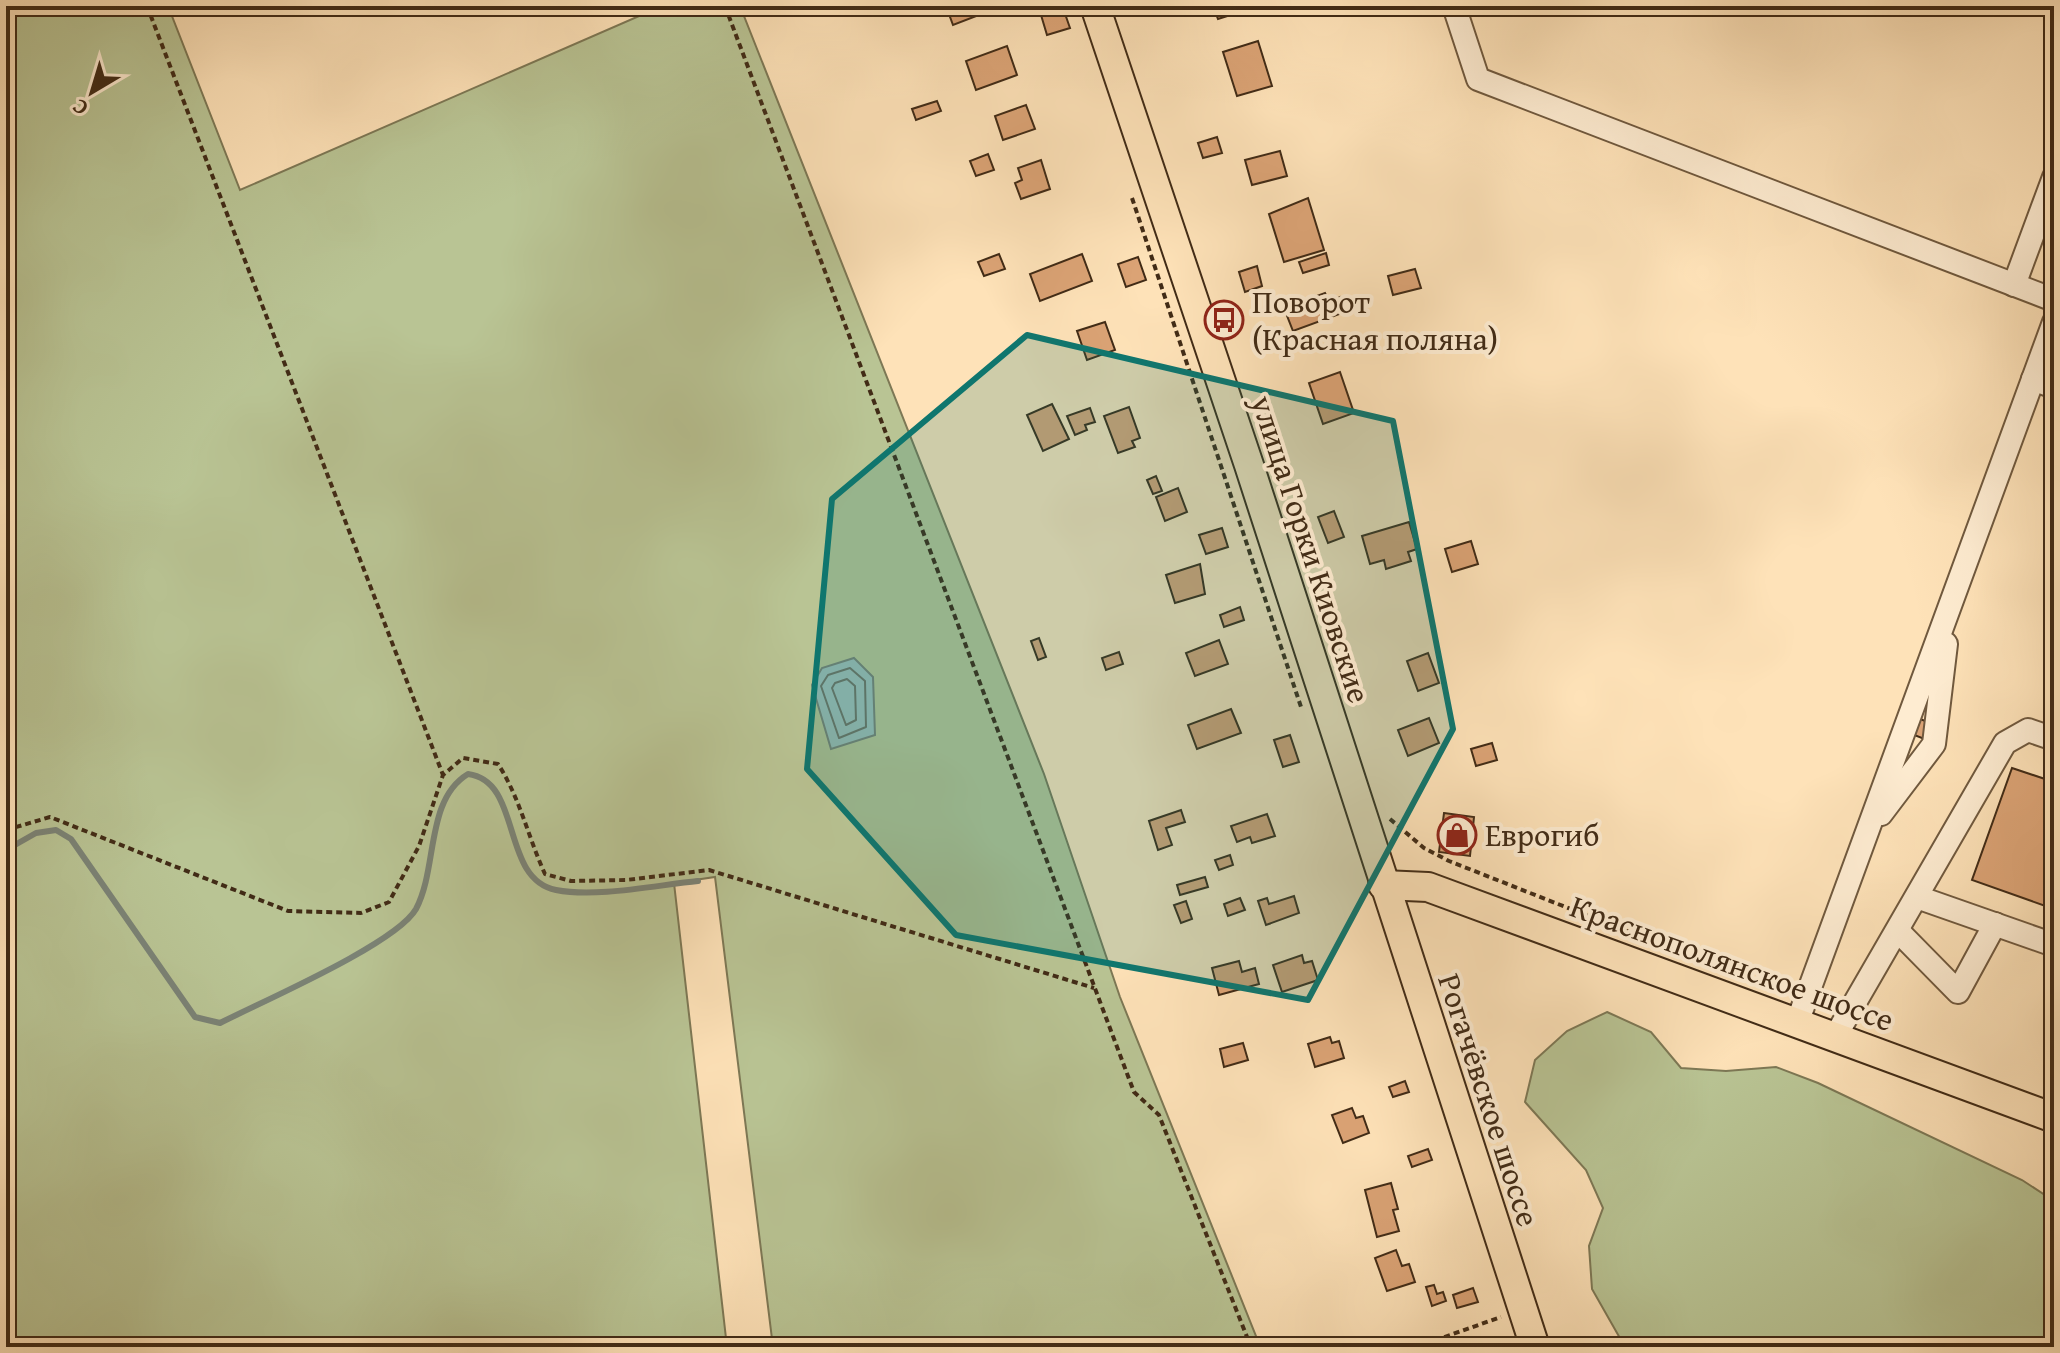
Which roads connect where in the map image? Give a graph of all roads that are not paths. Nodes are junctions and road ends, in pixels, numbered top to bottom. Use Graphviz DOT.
graph roads {
  1 [pos="1095,6"];
  2 [pos="1454,6"];
  3 [pos="2054,177"];
  4 [pos="2014,285"];
  5 [pos="2054,300"];
  6 [pos="2054,322"];
  7 [pos="2050,342"];
  8 [pos="2044,383"];
  9 [pos="1952,599"];
  10 [pos="2054,739"];
  11 [pos="1866,834"];
  12 [pos="1383,885"];
  13 [pos="1917,897"];
  14 [pos="1995,924"];
  15 [pos="1898,931"];
  16 [pos="2054,945"];
  17 [pos="1797,1023"];
  18 [pos="1835,1037"];
  19 [pos="2054,1118"];
  20 [pos="1535,1343"];
  1 -- 12 [label="main road, улица Горки Киовские"];
  2 -- 4 [label="lane"];
  3 -- 4 [label="lane"];
  4 -- 5 [label="lane"];
  6 -- 7 [label="lane"];
  7 -- 8 [label="lane"];
  8 -- 9 [label="lane"];
  9 -- 11 [label="lane"];
  9 -- 11 [label="lane"];
  10 -- 13 [label="lane"];
  11 -- 17 [label="lane"];
  12 -- 17 [label="main road, Краснополянское шоссе"];
  12 -- 20 [label="main road, Рогачёвское шоссе"];
  13 -- 14 [label="lane"];
  13 -- 15 [label="lane"];
  14 -- 15 [label="lane"];
  14 -- 16 [label="lane"];
  15 -- 18 [label="lane"];
  17 -- 18 [label="main road, Краснополянское шоссе"];
  18 -- 19 [label="main road, Краснополянское шоссе"];
}
